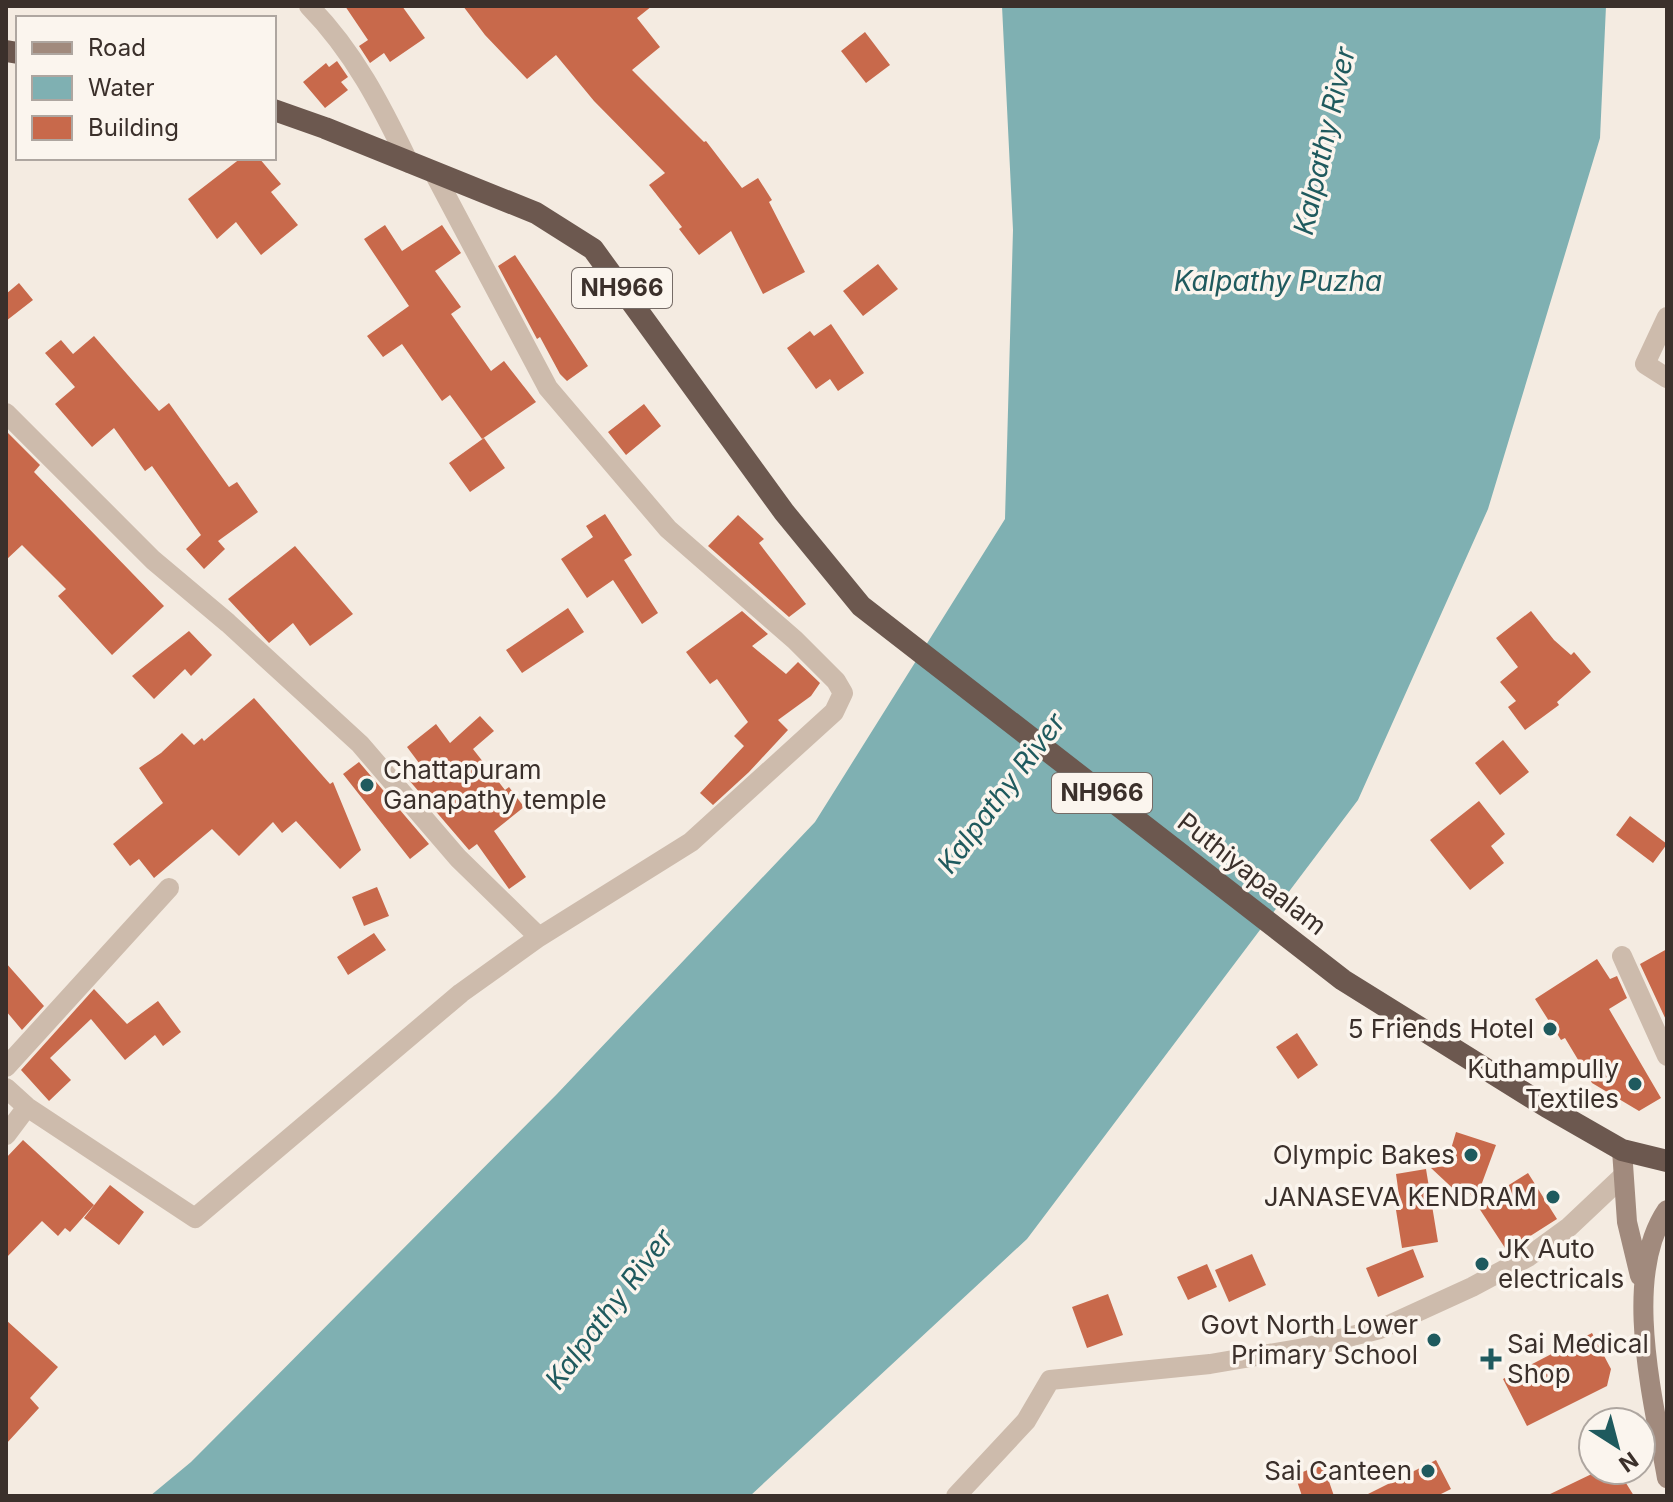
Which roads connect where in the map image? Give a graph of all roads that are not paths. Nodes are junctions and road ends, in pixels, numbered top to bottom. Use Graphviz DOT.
graph roads {
  1 [pos="309,6"];
  2 [pos="276,111"];
  3 [pos="409,163"];
  4 [pos="434,173"];
  5 [pos="1667,317"];
  6 [pos="1667,378"];
  7 [pos="6,413"];
  8 [pos="169,888"];
  9 [pos="539,937"];
  10 [pos="1622,956"];
  11 [pos="1667,1056"];
  12 [pos="6,1067"];
  13 [pos="6,1088"];
  14 [pos="27,1107"];
  15 [pos="6,1135"];
  16 [pos="1622,1150"];
  17 [pos="1667,1161"];
  18 [pos="1622,1177"];
  19 [pos="1667,1210"];
  20 [pos="1642,1284"];
  21 [pos="1667,1478"];
  22 [pos="956,1496"];
  1 -- 3 [label="street"];
  2 -- 3 [label="highway, NH966"];
  3 -- 4 [label="highway, NH966"];
  4 -- 9 [label="street"];
  4 -- 16 [label="highway, Puthiyapaalam / NH966"];
  5 -- 6 [label="street"];
  7 -- 9 [label="street"];
  8 -- 12 [label="street"];
  9 -- 14 [label="street"];
  10 -- 11 [label="street"];
  13 -- 14 [label="street"];
  14 -- 15 [label="street"];
  16 -- 17 [label="highway, NH966"];
  16 -- 18 [label="main road"];
  18 -- 20 [label="main road"];
  18 -- 22 [label="street"];
  19 -- 20 [label="main road"];
  20 -- 21 [label="main road"];
}
